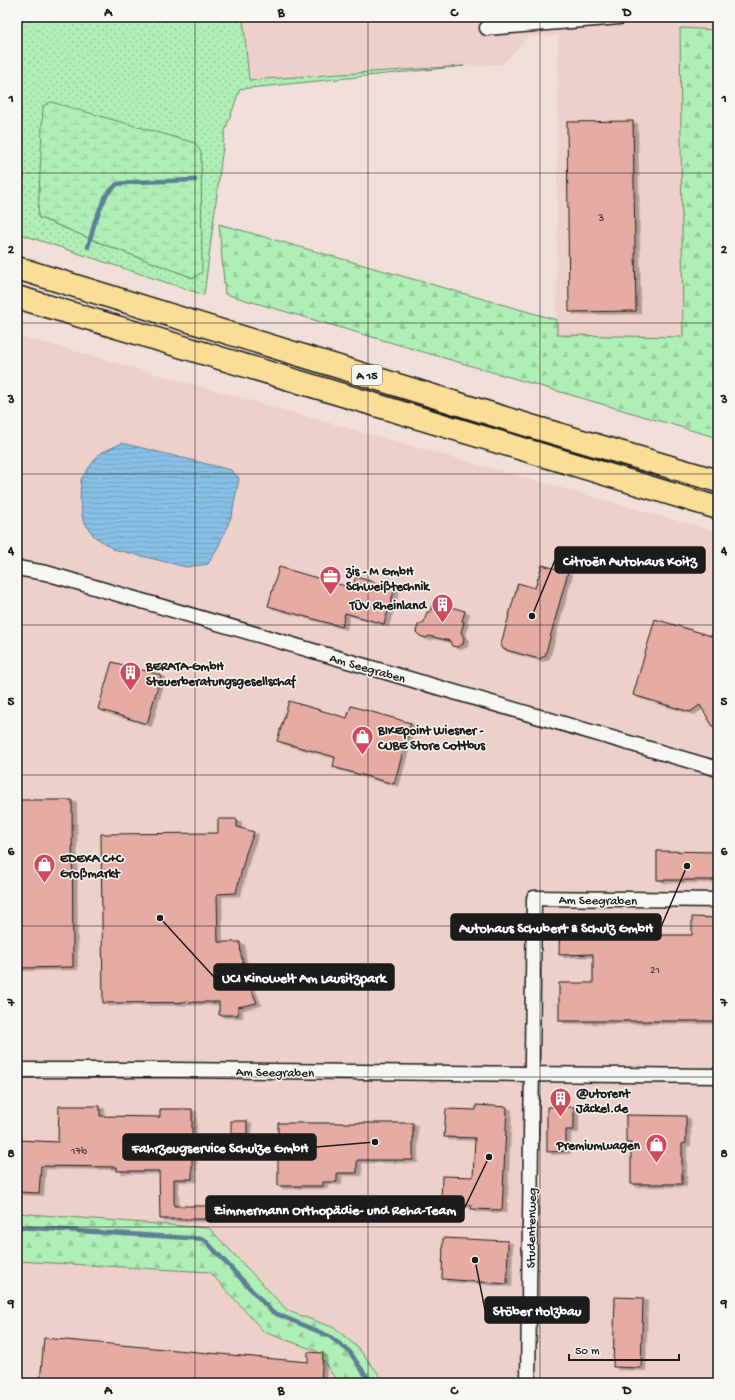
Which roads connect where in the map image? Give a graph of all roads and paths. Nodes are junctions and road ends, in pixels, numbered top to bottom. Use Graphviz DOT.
graph roads {
  1 [pos="619,17"];
  2 [pos="487,28"];
  3 [pos="17,268"];
  4 [pos="17,296"];
  5 [pos="718,481"];
  6 [pos="718,508"];
  7 [pos="17,568"];
  8 [pos="718,769"];
  9 [pos="718,900"];
  10 [pos="17,1070"];
  11 [pos="533,1074"];
  12 [pos="718,1076"];
  13 [pos="528,1383"];
  1 -- 2 [label="street"];
  3 -- 5 [label="highway, A 15"];
  4 -- 6 [label="highway, A 15"];
  7 -- 8 [label="street, Am Seegraben"];
  9 -- 11 [label="street, Am Seegraben"];
  10 -- 11 [label="street, Am Seegraben"];
  11 -- 12 [label="street, Am Seegraben"];
  11 -- 13 [label="street, Studentenweg"];
}
